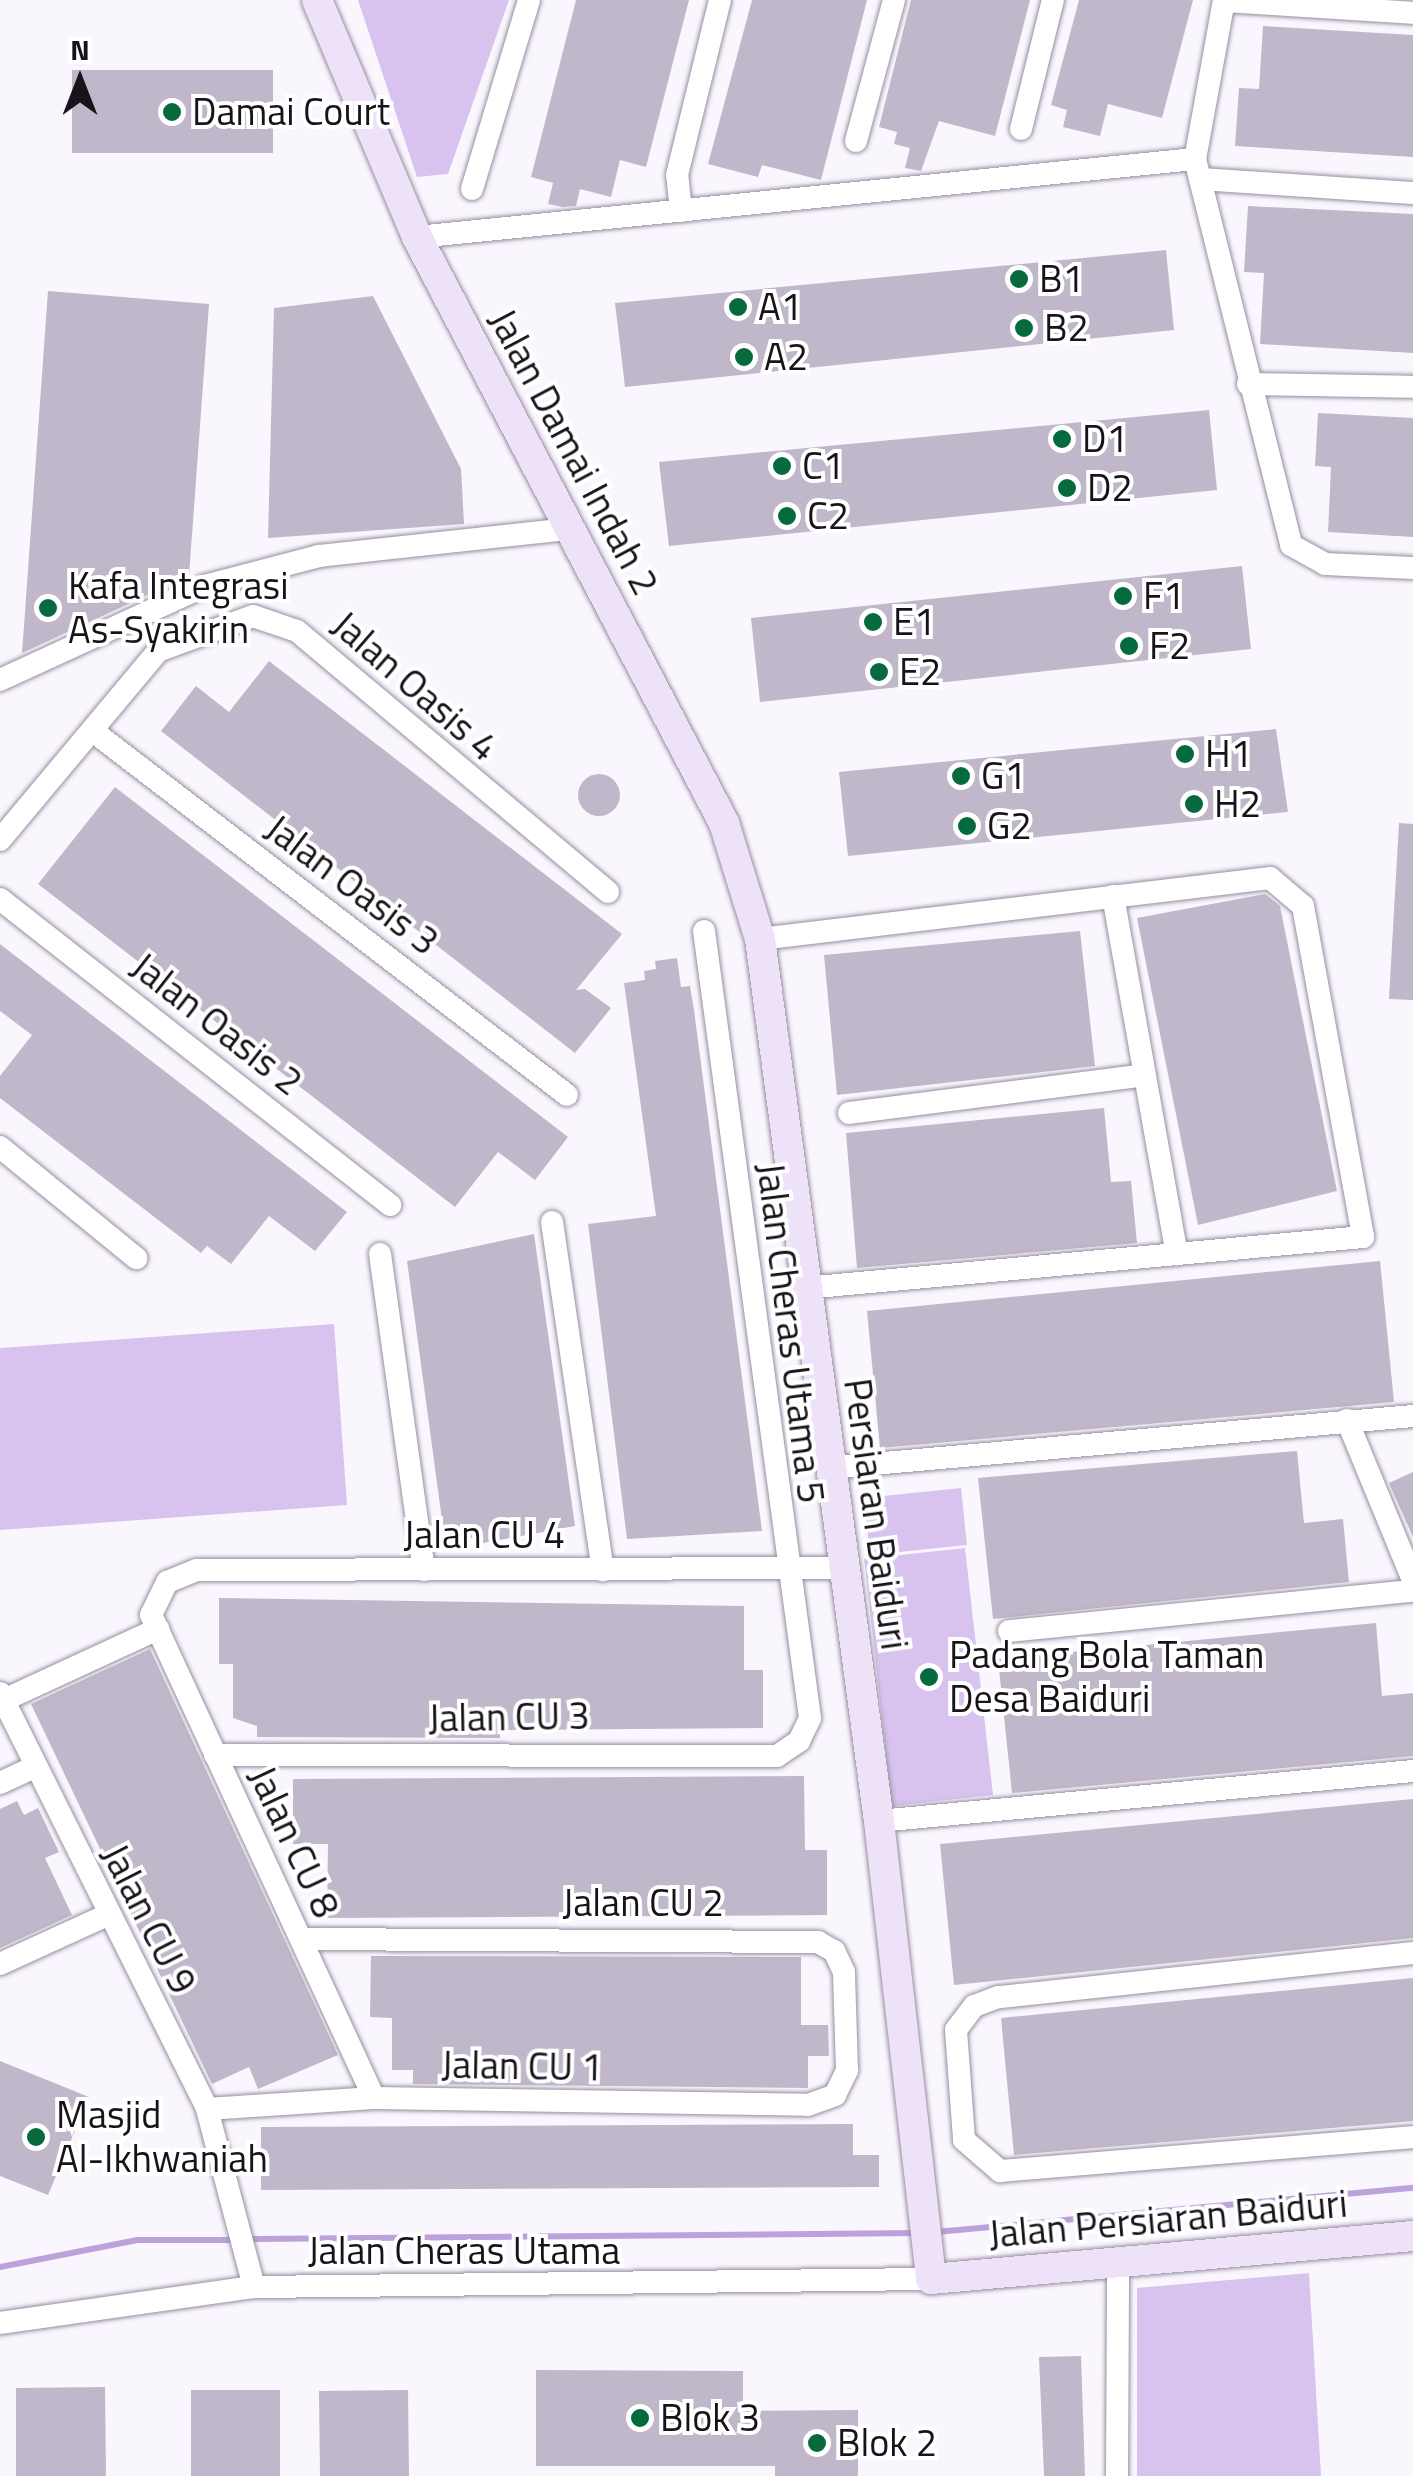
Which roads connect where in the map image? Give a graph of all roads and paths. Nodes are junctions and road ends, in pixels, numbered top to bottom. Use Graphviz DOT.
graph roads {
  1 [pos="317,0"];
  2 [pos="529,0"];
  3 [pos="720,0"];
  4 [pos="894,0"];
  5 [pos="1053,0"];
  6 [pos="1224,0"];
  7 [pos="1413,14"];
  8 [pos="1021,129"];
  9 [pos="856,141"];
  10 [pos="1197,169"];
  11 [pos="472,189"];
  12 [pos="1413,193"];
  13 [pos="681,210"];
  14 [pos="417,237"];
  15 [pos="1248,384"];
  16 [pos="1413,387"];
  17 [pos="568,529"];
  18 [pos="1413,568"];
  19 [pos="0,680"];
  20 [pos="94,732"];
  21 [pos="0,840"];
  22 [pos="608,892"];
  23 [pos="1114,896"];
  24 [pos="0,899"];
  25 [pos="704,931"];
  26 [pos="760,939"];
  27 [pos="1145,1075"];
  28 [pos="568,1094"];
  29 [pos="849,1113"];
  30 [pos="0,1147"];
  31 [pos="390,1205"];
  32 [pos="552,1222"];
  33 [pos="380,1254"];
  34 [pos="1177,1254"];
  35 [pos="136,1258"];
  36 [pos="805,1288"];
  37 [pos="1413,1416"];
  38 [pos="1346,1420"];
  39 [pos="828,1468"];
  40 [pos="842,1568"];
  41 [pos="424,1570"];
  42 [pos="603,1570"];
  43 [pos="786,1570"];
  44 [pos="1413,1580"];
  45 [pos="1413,1590"];
  46 [pos="154,1622"];
  47 [pos="1009,1631"];
  48 [pos="2,1696"];
  49 [pos="799,1741"];
  50 [pos="215,1755"];
  51 [pos="34,1767"];
  52 [pos="1413,1771"];
  53 [pos="0,1783"];
  54 [pos="878,1821"];
  55 [pos="107,1915"];
  56 [pos="301,1939"];
  57 [pos="1413,1954"];
  58 [pos="0,1964"];
  59 [pos="835,2095"];
  60 [pos="374,2098"];
  61 [pos="206,2109"];
  62 [pos="1413,2136"];
  63 [pos="1413,2236"];
  64 [pos="1118,2267"];
  65 [pos="931,2279"];
  66 [pos="254,2287"];
  67 [pos="0,2323"];
  68 [pos="1118,2476"];
  1 -- 14 [label="street, Jalan Damai Indah 2"];
  2 -- 11 [label="street"];
  3 -- 13 [label="street"];
  4 -- 9 [label="street"];
  5 -- 8 [label="street"];
  6 -- 7 [label="street"];
  6 -- 10 [label="street"];
  10 -- 12 [label="street"];
  10 -- 13 [label="street"];
  10 -- 15 [label="street"];
  13 -- 14 [label="street"];
  14 -- 17 [label="street, Jalan Damai Indah 2"];
  15 -- 16 [label="street"];
  15 -- 18 [label="street"];
  17 -- 19 [label="street"];
  17 -- 26 [label="street, Jalan Damai Indah 2"];
  20 -- 21 [label="street, Jalan Oasis 4"];
  20 -- 22 [label="street, Jalan Oasis 4"];
  20 -- 28 [label="street, Jalan Oasis 3"];
  23 -- 26 [label="street"];
  23 -- 27 [label="street"];
  23 -- 34 [label="street"];
  24 -- 31 [label="street, Jalan Oasis 2"];
  25 -- 43 [label="street, Jalan Cheras Utama 5"];
  26 -- 36 [label="street, Persiaran Baiduri"];
  27 -- 29 [label="street"];
  27 -- 34 [label="street"];
  30 -- 35 [label="street"];
  32 -- 42 [label="street"];
  33 -- 41 [label="street"];
  34 -- 36 [label="street"];
  36 -- 39 [label="street, Persiaran Baiduri"];
  37 -- 38 [label="street"];
  38 -- 39 [label="street"];
  38 -- 44 [label="street"];
  39 -- 40 [label="street, Persiaran Baiduri"];
  40 -- 43 [label="street, Jalan CU 4"];
  40 -- 54 [label="street, Persiaran Baiduri"];
  41 -- 42 [label="street, Jalan CU 4"];
  41 -- 46 [label="street, Jalan CU 4"];
  42 -- 43 [label="street, Jalan CU 4"];
  43 -- 49 [label="street, Jalan Cheras Utama 5"];
  45 -- 47 [label="street"];
  46 -- 48 [label="street"];
  46 -- 50 [label="street, Jalan CU 8"];
  48 -- 51 [label="street, Jalan CU 9"];
  49 -- 50 [label="street, Jalan CU 3"];
  50 -- 56 [label="street, Jalan CU 8"];
  51 -- 53 [label="street"];
  51 -- 55 [label="street, Jalan CU 9"];
  52 -- 54 [label="street"];
  54 -- 65 [label="street, Persiaran Baiduri"];
  55 -- 58 [label="street"];
  55 -- 61 [label="street, Jalan CU 9"];
  56 -- 59 [label="street, Jalan CU 2"];
  56 -- 60 [label="street, Jalan CU 8"];
  57 -- 62 [label="street"];
  59 -- 60 [label="street, Jalan CU 1"];
  60 -- 61 [label="street, Jalan CU 1"];
  61 -- 66 [label="street, Jalan CU 9"];
  63 -- 64 [label="street, Jalan Persiaran Baiduri"];
  64 -- 65 [label="street, Jalan Persiaran Baiduri"];
  64 -- 68 [label="street"];
  65 -- 66 [label="street, Jalan Cheras Utama"];
  66 -- 67 [label="street, Jalan Cheras Utama"];
}
